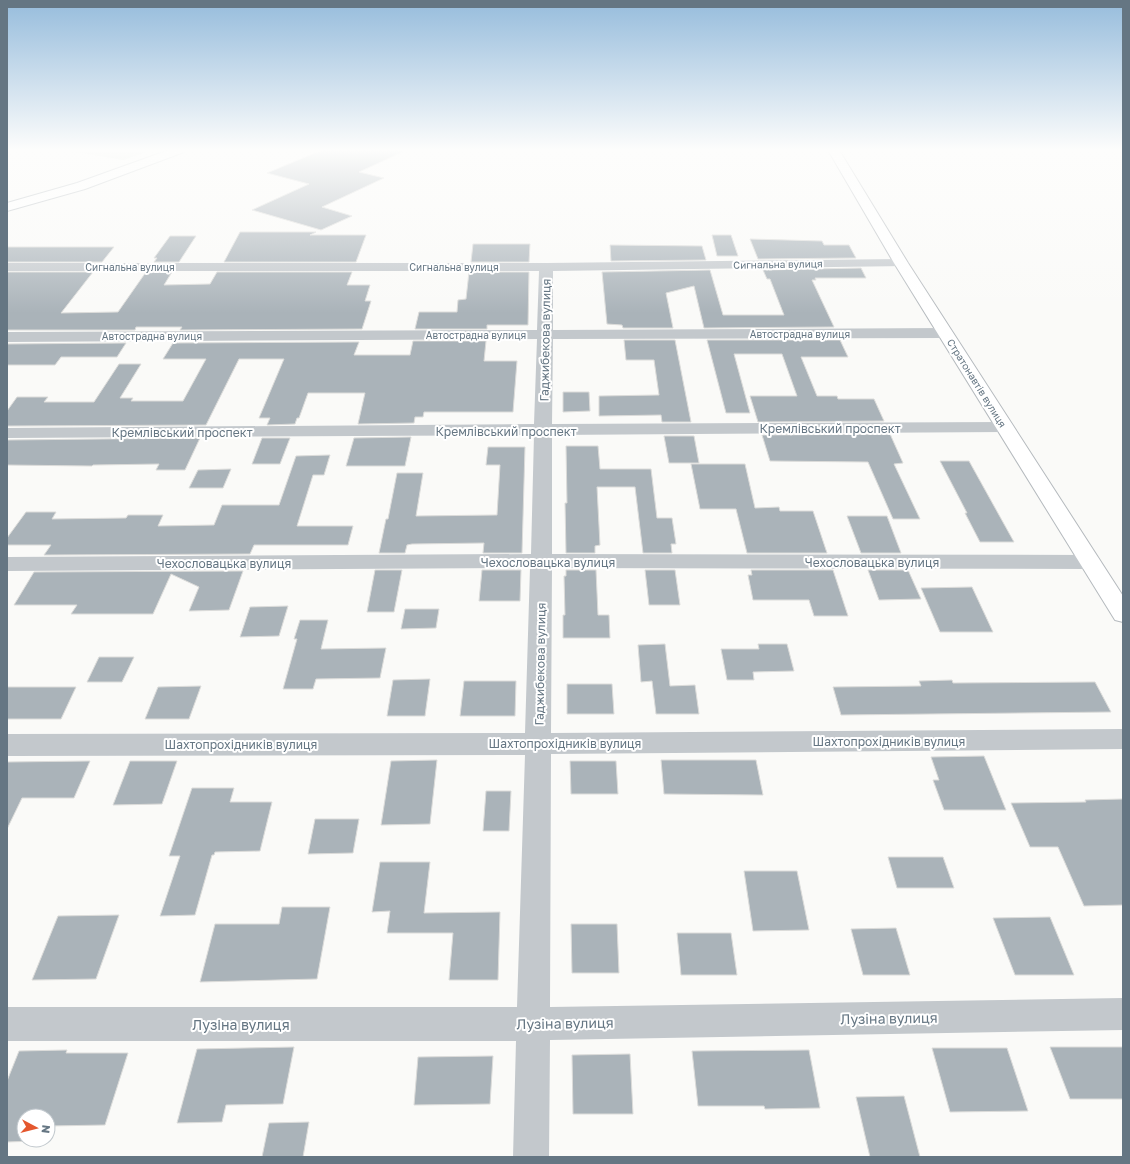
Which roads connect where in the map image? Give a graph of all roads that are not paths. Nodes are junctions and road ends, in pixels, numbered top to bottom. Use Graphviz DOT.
graph roads {
  1 [pos="866,204"];
  2 [pos="901,263"];
  3 [pos="7,267"];
  4 [pos="546,267"];
  5 [pos="945,333"];
  6 [pos="545,335"];
  7 [pos="7,337"];
  8 [pos="1005,427"];
  9 [pos="543,431"];
  10 [pos="7,433"];
  11 [pos="542,561"];
  12 [pos="1090,562"];
  13 [pos="7,564"];
  14 [pos="1123,614"];
  15 [pos="1123,739"];
  16 [pos="539,744"];
  17 [pos="7,745"];
  18 [pos="1123,1014"];
  19 [pos="7,1024"];
  20 [pos="533,1024"];
  21 [pos="531,1157"];
  1 -- 2 [label="main road, Стратонавтів вулиця"];
  2 -- 4 [label="street, Сигнальна вулиця"];
  2 -- 5 [label="main road, Стратонавтів вулиця"];
  3 -- 4 [label="street, Сигнальна вулиця"];
  4 -- 6 [label="street, Гаджибекова вулиця"];
  5 -- 6 [label="street, Автострадна вулиця"];
  5 -- 8 [label="main road, Стратонавтів вулиця"];
  6 -- 7 [label="street, Автострадна вулиця"];
  6 -- 9 [label="street, Гаджибекова вулиця"];
  8 -- 9 [label="street, Кремлівський проспект"];
  8 -- 12 [label="main road, Стратонавтів вулиця"];
  9 -- 10 [label="street, Кремлівський проспект"];
  9 -- 11 [label="street, Гаджибекова вулиця"];
  11 -- 12 [label="street, Чехословацька вулиця"];
  11 -- 13 [label="street, Чехословацька вулиця"];
  11 -- 16 [label="street, Гаджибекова вулиця"];
  12 -- 14 [label="main road, Стратонавтів вулиця"];
  15 -- 16 [label="street, Шахтопрохідників вулиця"];
  16 -- 17 [label="street, Шахтопрохідників вулиця"];
  16 -- 20 [label="street, Гаджибекова вулиця"];
  18 -- 20 [label="street, Лузіна вулиця"];
  19 -- 20 [label="street, Лузіна вулиця"];
  20 -- 21 [label="street, Гаджибекова вулиця"];
}
